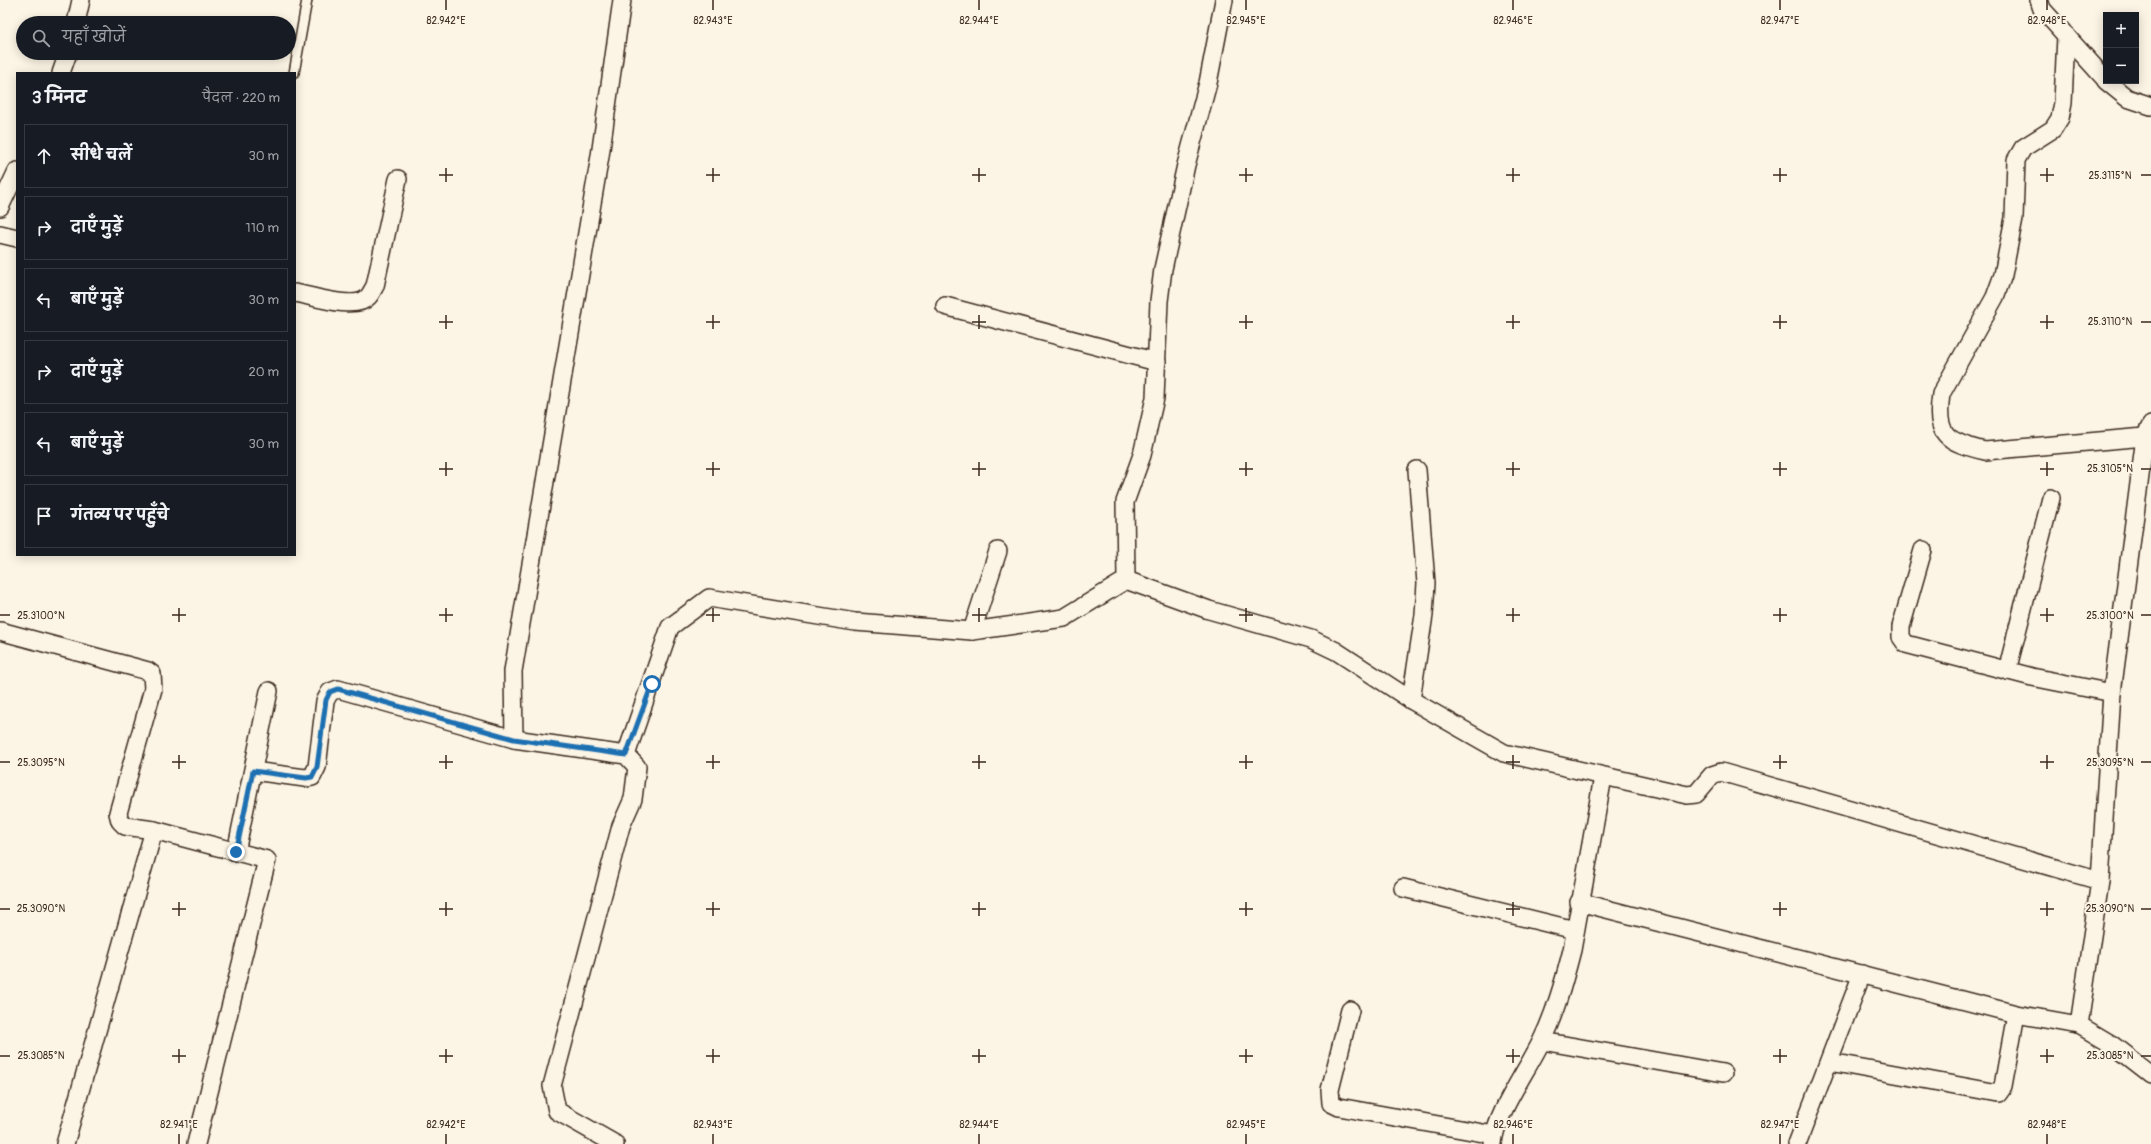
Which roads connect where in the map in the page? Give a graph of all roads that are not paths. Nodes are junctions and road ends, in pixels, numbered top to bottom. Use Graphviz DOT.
graph roads {
  1 [pos="81,0"];
  2 [pos="307,0"];
  3 [pos="622,0"];
  4 [pos="1224,0"];
  5 [pos="2039,0"];
  6 [pos="78,16"];
  7 [pos="2066,35"];
  8 [pos="66,60"];
  9 [pos="61,72"];
  10 [pos="294,72"];
  11 [pos="2103,78"];
  12 [pos="2110,84"];
  13 [pos="2151,106"];
  14 [pos="16,173"];
  15 [pos="398,179"];
  16 [pos="0,207"];
  17 [pos="0,234"];
  18 [pos="16,238"];
  19 [pos="296,293"];
  20 [pos="945,306"];
  21 [pos="1157,362"];
  22 [pos="2148,431"];
  23 [pos="1417,470"];
  24 [pos="2051,498"];
  25 [pos="1922,550"];
  26 [pos="998,551"];
  27 [pos="1126,580"];
  28 [pos="0,631"];
  29 [pos="972,631"];
  30 [pos="2007,671"];
  31 [pos="269,691"];
  32 [pos="2112,694"];
  33 [pos="1411,700"];
  34 [pos="514,739"];
  35 [pos="626,755"];
  36 [pos="253,771"];
  37 [pos="1603,777"];
  38 [pos="154,830"];
  39 [pos="236,852"];
  40 [pos="2100,881"];
  41 [pos="1402,888"];
  42 [pos="1579,902"];
  43 [pos="1575,930"];
  44 [pos="1862,974"];
  45 [pos="1350,1010"];
  46 [pos="2016,1014"];
  47 [pos="2079,1025"];
  48 [pos="1542,1041"];
  49 [pos="1830,1062"];
  50 [pos="1723,1073"];
  51 [pos="2151,1075"];
  52 [pos="1493,1139"];
  53 [pos="65,1144"];
  54 [pos="196,1144"];
  55 [pos="615,1144"];
  56 [pos="1797,1144"];
  1 -- 6 [label="street"];
  2 -- 10 [label="lane"];
  3 -- 34 [label="street"];
  4 -- 21 [label="street"];
  5 -- 7 [label="street"];
  7 -- 11 [label="street"];
  7 -- 22 [label="street"];
  8 -- 9 [label="street"];
  12 -- 13 [label="street"];
  14 -- 16 [label="street"];
  15 -- 19 [label="street"];
  17 -- 18 [label="street"];
  20 -- 21 [label="street"];
  21 -- 27 [label="street"];
  22 -- 32 [label="street"];
  23 -- 33 [label="street"];
  24 -- 30 [label="street"];
  25 -- 30 [label="street"];
  26 -- 29 [label="street"];
  27 -- 29 [label="street"];
  27 -- 33 [label="street"];
  28 -- 38 [label="street"];
  29 -- 35 [label="street"];
  30 -- 32 [label="street"];
  31 -- 36 [label="street"];
  32 -- 40 [label="street"];
  33 -- 37 [label="street"];
  34 -- 35 [label="street"];
  34 -- 36 [label="street"];
  35 -- 55 [label="street"];
  36 -- 39 [label="street"];
  37 -- 40 [label="street"];
  37 -- 42 [label="street"];
  38 -- 39 [label="street"];
  38 -- 53 [label="street"];
  39 -- 54 [label="street"];
  40 -- 47 [label="street"];
  41 -- 43 [label="street"];
  42 -- 43 [label="street"];
  42 -- 44 [label="street"];
  43 -- 48 [label="street"];
  44 -- 46 [label="street"];
  44 -- 49 [label="street"];
  45 -- 52 [label="street"];
  46 -- 47 [label="street"];
  46 -- 49 [label="street"];
  47 -- 51 [label="street"];
  48 -- 50 [label="street"];
  48 -- 52 [label="street"];
  49 -- 56 [label="street"];
}
